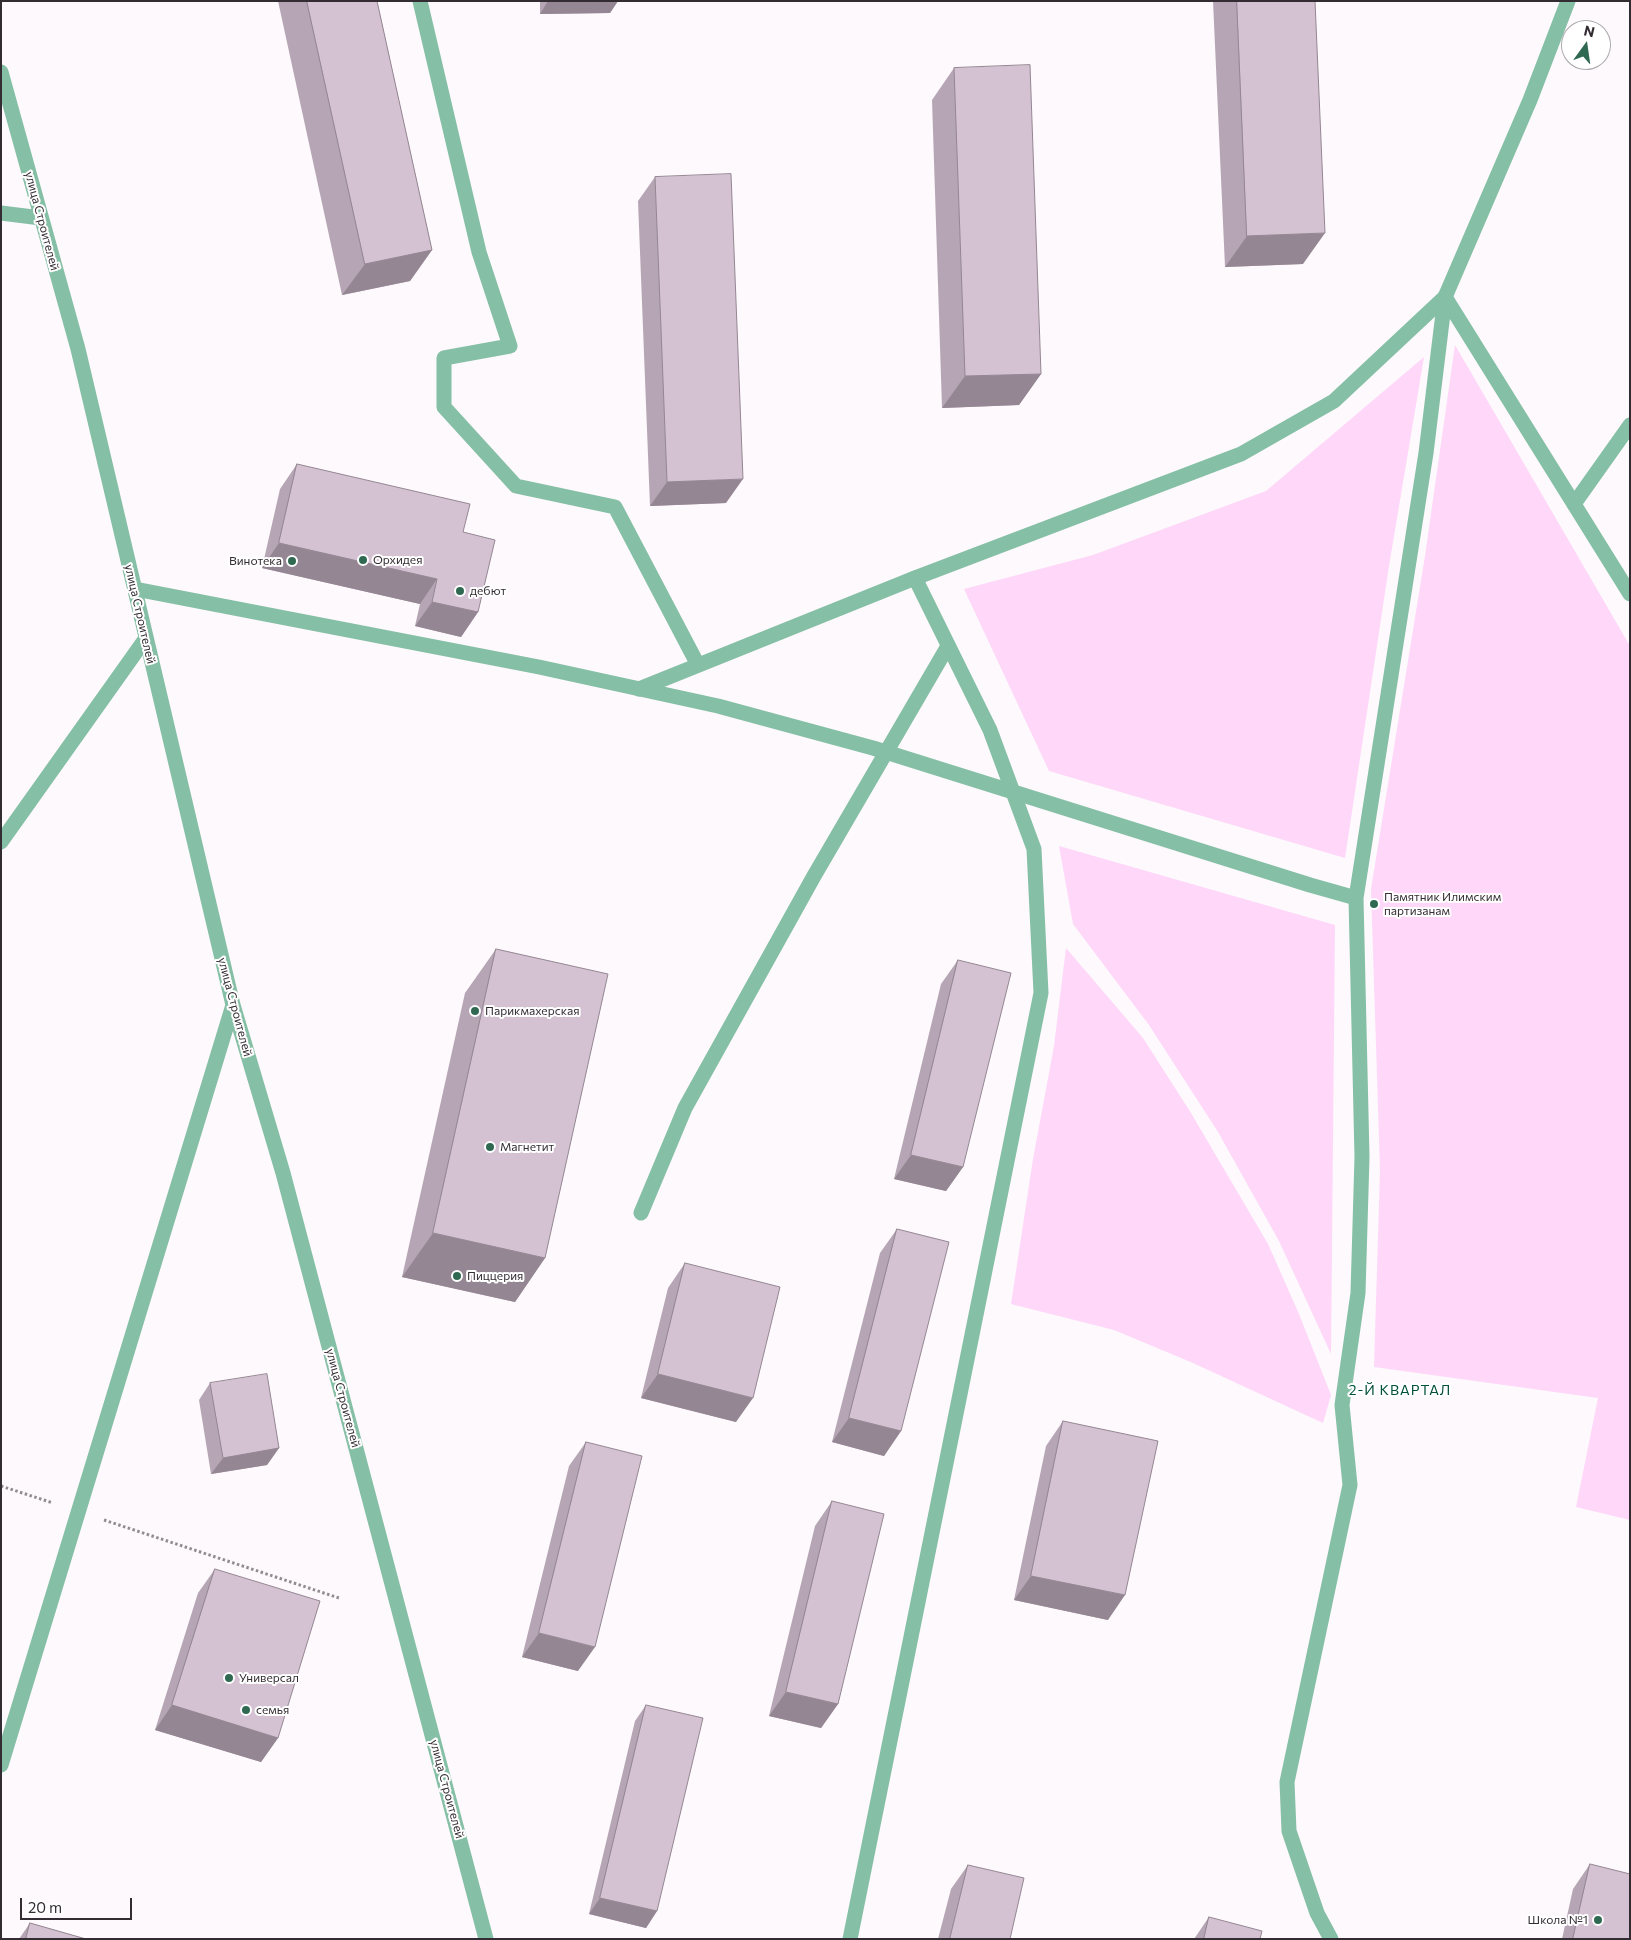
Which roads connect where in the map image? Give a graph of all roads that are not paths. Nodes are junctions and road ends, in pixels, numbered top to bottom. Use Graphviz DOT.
graph roads {
  1 [pos="420,1"];
  2 [pos="1568,1"];
  3 [pos="1,72"];
  4 [pos="1,213"];
  5 [pos="42,218"];
  6 [pos="1445,298"];
  7 [pos="1630,426"];
  8 [pos="1574,504"];
  9 [pos="915,578"];
  10 [pos="135,589"];
  11 [pos="1630,594"];
  12 [pos="146,638"];
  13 [pos="948,646"];
  14 [pos="698,665"];
  15 [pos="639,689"];
  16 [pos="886,752"];
  17 [pos="1012,792"];
  18 [pos="1,842"];
  19 [pos="1356,898"];
  20 [pos="233,1005"];
  21 [pos="641,1213"];
  22 [pos="1,1765"];
  23 [pos="486,1939"];
  24 [pos="850,1939"];
  25 [pos="1331,1939"];
  1 -- 14 [label="street"];
  2 -- 6 [label="street"];
  3 -- 5 [label="street, улица Строителей"];
  4 -- 5 [label="street"];
  5 -- 10 [label="street, улица Строителей"];
  6 -- 8 [label="street"];
  6 -- 9 [label="street"];
  6 -- 19 [label="street"];
  7 -- 8 [label="street"];
  8 -- 11 [label="street"];
  9 -- 13 [label="street"];
  9 -- 14 [label="street"];
  10 -- 12 [label="street, улица Строителей"];
  10 -- 15 [label="street"];
  12 -- 18 [label="street"];
  12 -- 20 [label="street, улица Строителей"];
  13 -- 16 [label="street"];
  13 -- 17 [label="street"];
  14 -- 15 [label="street"];
  15 -- 16 [label="street"];
  16 -- 17 [label="street"];
  16 -- 21 [label="street"];
  17 -- 19 [label="street"];
  17 -- 24 [label="street"];
  19 -- 25 [label="street"];
  20 -- 22 [label="street"];
  20 -- 23 [label="street, улица Строителей"];
}
